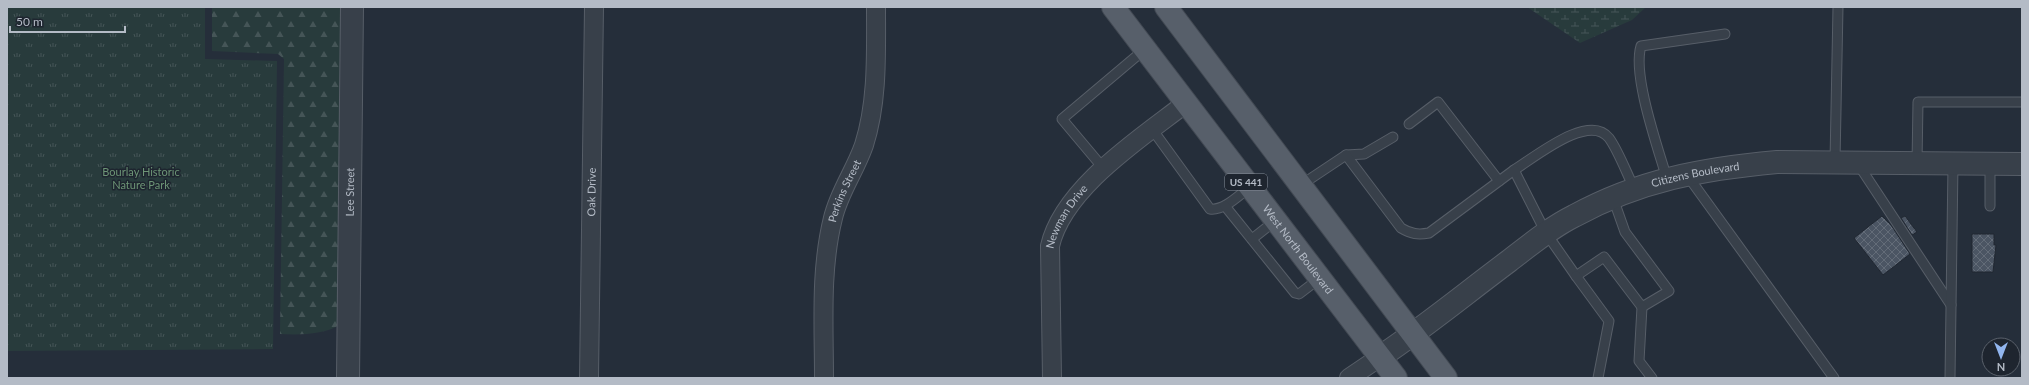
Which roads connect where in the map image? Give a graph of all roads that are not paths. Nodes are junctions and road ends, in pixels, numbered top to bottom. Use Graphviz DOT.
graph roads {
  1 [pos="352,7"];
  2 [pos="594,7"];
  3 [pos="876,7"];
  4 [pos="1113,7"];
  5 [pos="1166,7"];
  6 [pos="1838,7"];
  7 [pos="1725,34"];
  8 [pos="1145,49"];
  9 [pos="2022,102"];
  10 [pos="1186,103"];
  11 [pos="1409,124"];
  12 [pos="1152,129"];
  13 [pos="1393,137"];
  14 [pos="1346,155"];
  15 [pos="1845,161"];
  16 [pos="1917,163"];
  17 [pos="1953,164"];
  18 [pos="1990,164"];
  19 [pos="2022,164"];
  20 [pos="1104,169"];
  21 [pos="1514,170"];
  22 [pos="1676,177"];
  23 [pos="1499,181"];
  24 [pos="1300,185"];
  25 [pos="1250,186"];
  26 [pos="1634,188"];
  27 [pos="1613,196"];
  28 [pos="1225,206"];
  29 [pos="1990,206"];
  30 [pos="1276,220"];
  31 [pos="1546,233"];
  32 [pos="1252,239"];
  33 [pos="1576,276"];
  34 [pos="1320,278"];
  35 [pos="1951,305"];
  36 [pos="1642,307"];
  37 [pos="1414,334"];
  38 [pos="1380,357"];
  39 [pos="1600,377"];
  40 [pos="348,378"];
  41 [pos="589,378"];
  42 [pos="824,378"];
  43 [pos="1052,378"];
  44 [pos="1348,378"];
  45 [pos="1396,378"];
  46 [pos="1446,378"];
  47 [pos="1652,378"];
  48 [pos="1834,378"];
  49 [pos="1950,378"];
  1 -- 40 [label="street, Lee Street"];
  2 -- 41 [label="street, Oak Drive"];
  3 -- 42 [label="street, Perkins Street"];
  4 -- 8 [label="main road, West North Boulevard / US 441"];
  5 -- 24 [label="main road"];
  6 -- 15 [label="lane"];
  7 -- 22 [label="lane"];
  8 -- 10 [label="main road, West North Boulevard / US 441"];
  8 -- 20 [label="lane"];
  9 -- 16 [label="lane"];
  10 -- 12 [label="street, Newman Drive"];
  10 -- 25 [label="main road, West North Boulevard / US 441"];
  11 -- 23 [label="lane"];
  12 -- 20 [label="street, Newman Drive"];
  12 -- 28 [label="lane"];
  13 -- 14 [label="lane"];
  14 -- 23 [label="lane"];
  14 -- 24 [label="lane"];
  15 -- 16 [label="street, Citizens Boulevard"];
  15 -- 22 [label="street, Citizens Boulevard"];
  15 -- 35 [label="lane"];
  16 -- 17 [label="street, Citizens Boulevard"];
  17 -- 18 [label="street, Citizens Boulevard"];
  17 -- 35 [label="lane"];
  18 -- 19 [label="street, Citizens Boulevard"];
  18 -- 29 [label="lane"];
  20 -- 43 [label="street, Newman Drive"];
  21 -- 23 [label="lane"];
  21 -- 26 [label="lane"];
  21 -- 31 [label="lane"];
  22 -- 26 [label="street, Citizens Boulevard"];
  22 -- 48 [label="lane"];
  24 -- 37 [label="main road"];
  25 -- 28 [label="lane"];
  25 -- 30 [label="main road, West North Boulevard / US 441"];
  26 -- 27 [label="street, Citizens Boulevard"];
  27 -- 31 [label="street, Citizens Boulevard"];
  27 -- 36 [label="lane"];
  28 -- 32 [label="lane"];
  30 -- 32 [label="lane"];
  30 -- 34 [label="main road, West North Boulevard / US 441"];
  31 -- 33 [label="lane"];
  31 -- 37 [label="street, Citizens Boulevard"];
  32 -- 34 [label="lane"];
  33 -- 36 [label="lane"];
  33 -- 39 [label="lane"];
  34 -- 38 [label="main road, West North Boulevard / US 441"];
  35 -- 49 [label="lane"];
  36 -- 47 [label="lane"];
  37 -- 38 [label="street, Citizens Boulevard"];
  37 -- 46 [label="main road"];
  38 -- 44 [label="street"];
  38 -- 45 [label="main road, West North Boulevard / US 441"];
}
